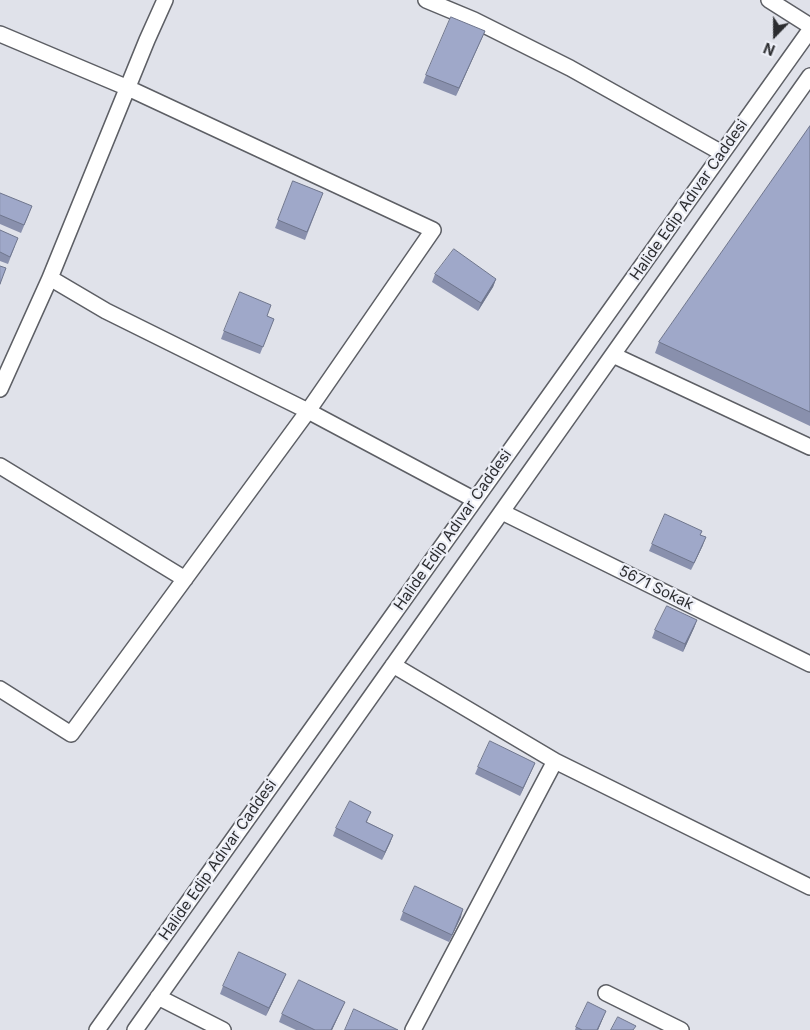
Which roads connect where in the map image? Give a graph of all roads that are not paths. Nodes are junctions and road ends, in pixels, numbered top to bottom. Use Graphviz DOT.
graph roads {
  1 [pos="165,0"];
  2 [pos="426,0"];
  3 [pos="769,0"];
  4 [pos="810,26"];
  5 [pos="810,30"];
  6 [pos="0,34"];
  7 [pos="810,76"];
  8 [pos="128,88"];
  9 [pos="722,153"];
  10 [pos="50,278"];
  11 [pos="613,355"];
  12 [pos="0,389"];
  13 [pos="308,411"];
  14 [pos="810,447"];
  15 [pos="0,466"];
  16 [pos="475,500"];
  17 [pos="502,512"];
  18 [pos="184,579"];
  19 [pos="810,664"];
  20 [pos="393,665"];
  21 [pos="0,689"];
  22 [pos="555,761"];
  23 [pos="810,887"];
  24 [pos="606,993"];
  25 [pos="158,997"];
  26 [pos="97,1030"];
  27 [pos="135,1030"];
  28 [pos="223,1030"];
  29 [pos="414,1030"];
  30 [pos="680,1030"];
  1 -- 8 [label="street"];
  2 -- 9 [label="street"];
  3 -- 4 [label="street"];
  5 -- 9 [label="street, Halide Edip Adıvar Caddesi"];
  6 -- 8 [label="street"];
  7 -- 11 [label="street, Halide Edip Adıvar Caddesi"];
  8 -- 10 [label="street"];
  8 -- 13 [label="street"];
  9 -- 16 [label="street, Halide Edip Adıvar Caddesi"];
  10 -- 12 [label="street"];
  10 -- 13 [label="street"];
  11 -- 14 [label="street"];
  11 -- 17 [label="street, Halide Edip Adıvar Caddesi"];
  13 -- 16 [label="street"];
  13 -- 18 [label="street"];
  15 -- 18 [label="street"];
  16 -- 26 [label="street, Halide Edip Adıvar Caddesi"];
  17 -- 19 [label="street, 5671 Sokak"];
  17 -- 20 [label="street, Halide Edip Adıvar Caddesi"];
  18 -- 21 [label="street"];
  20 -- 22 [label="street"];
  20 -- 25 [label="street, Halide Edip Adıvar Caddesi"];
  22 -- 23 [label="street"];
  22 -- 29 [label="street"];
  24 -- 30 [label="street"];
  25 -- 27 [label="street, Halide Edip Adıvar Caddesi"];
  25 -- 28 [label="street"];
}
